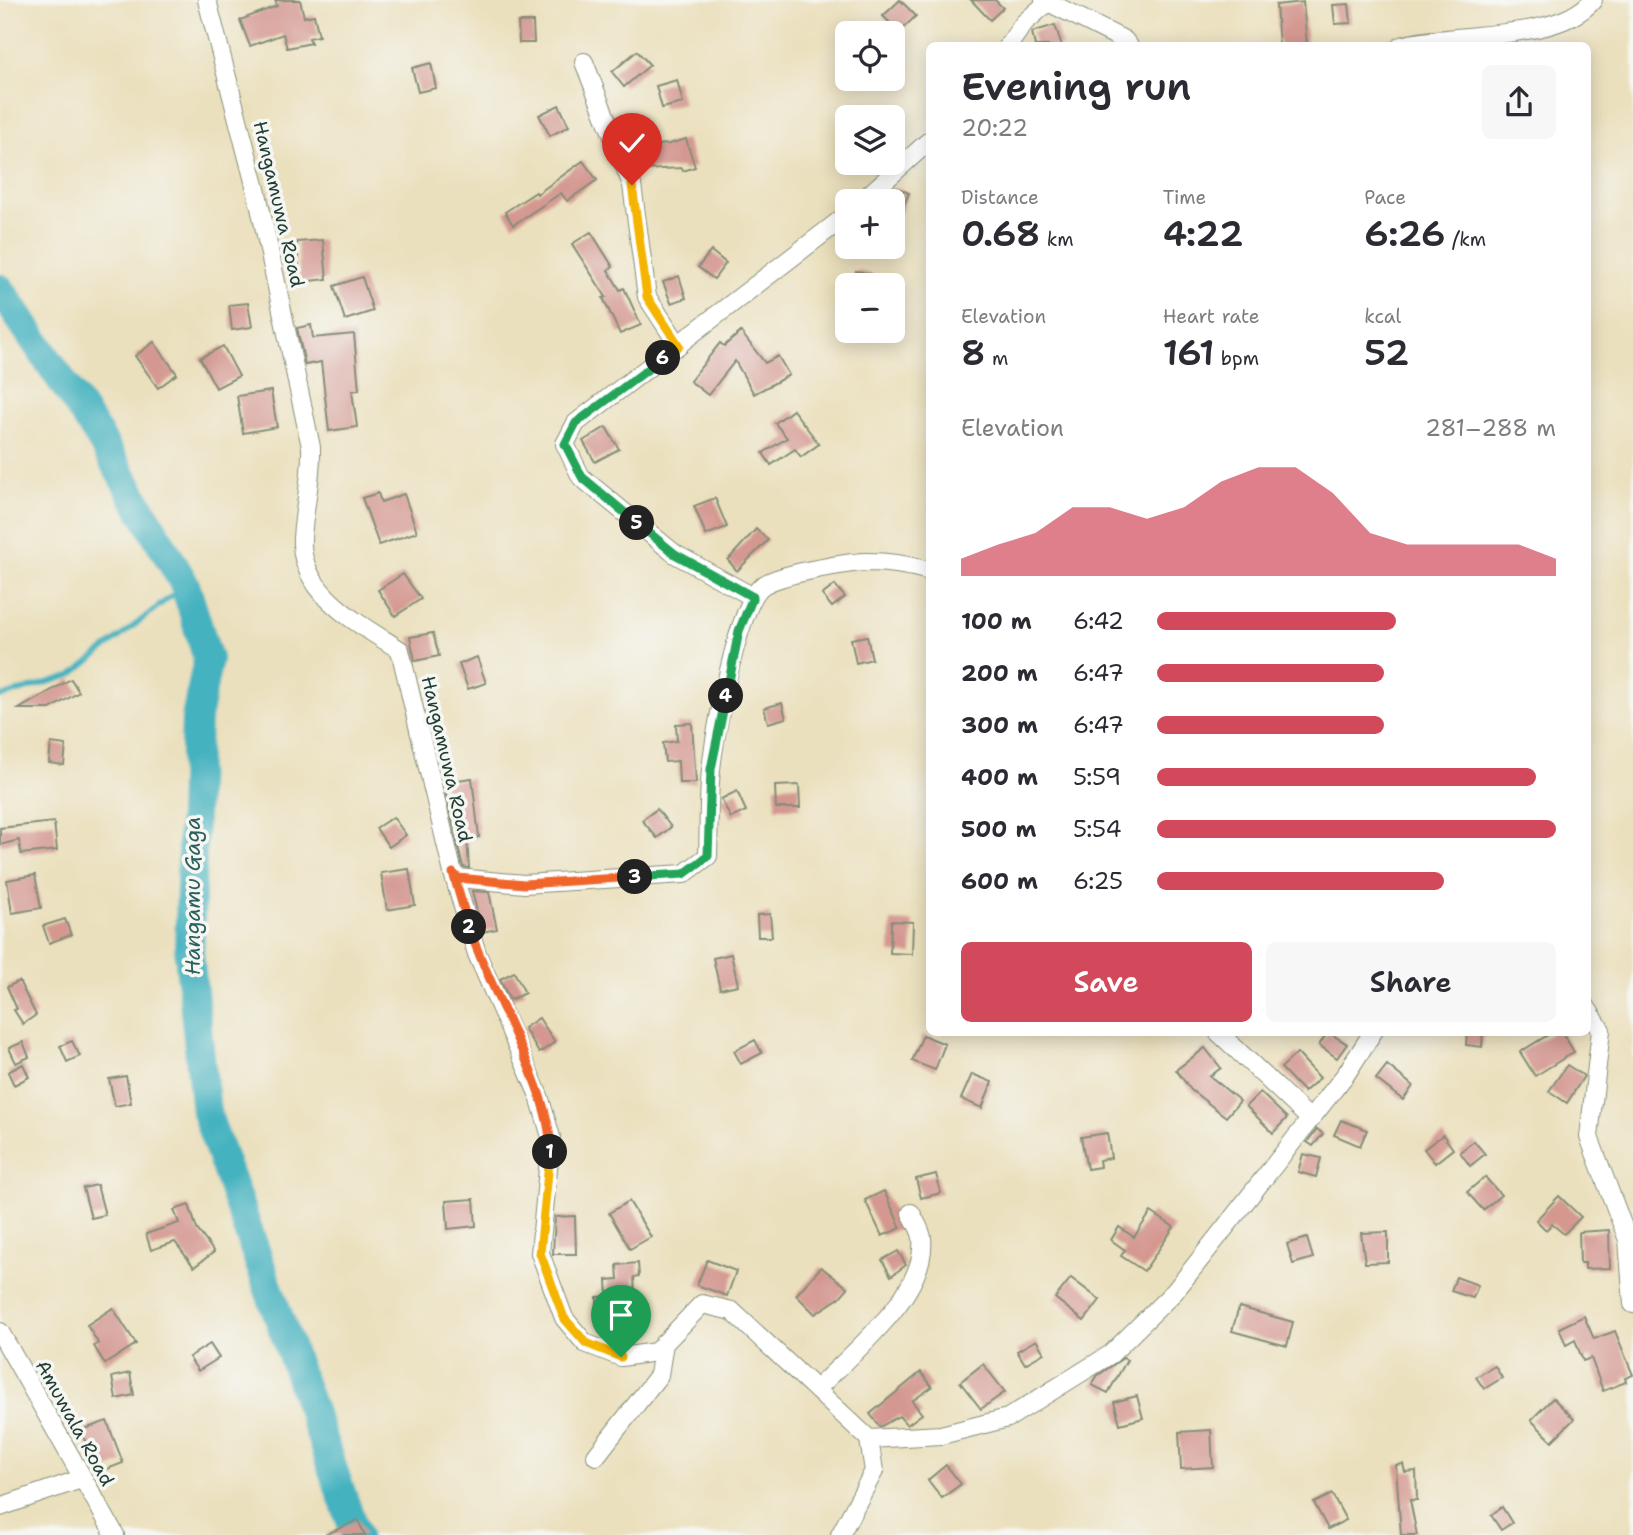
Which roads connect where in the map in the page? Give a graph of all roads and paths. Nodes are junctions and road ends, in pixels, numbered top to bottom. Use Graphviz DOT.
graph roads {
  1 [pos="207,0"];
  2 [pos="1593,0"];
  3 [pos="1046,1"];
  4 [pos="1011,42"];
  5 [pos="1126,42"];
  6 [pos="1415,42"];
  7 [pos="584,62"];
  8 [pos="926,144"];
  9 [pos="875,189"];
  10 [pos="835,224"];
  11 [pos="679,346"];
  12 [pos="926,570"];
  13 [pos="753,597"];
  14 [pos="453,873"];
  15 [pos="1591,1014"];
  16 [pos="1222,1036"];
  17 [pos="1370,1036"];
  18 [pos="1310,1118"];
  19 [pos="911,1213"];
  20 [pos="1633,1304"];
  21 [pos="0,1332"];
  22 [pos="664,1343"];
  23 [pos="818,1388"];
  24 [pos="869,1439"];
  25 [pos="596,1456"];
  26 [pos="81,1479"];
  27 [pos="0,1507"];
  28 [pos="115,1535"];
  29 [pos="840,1535"];
  1 -- 14 [label="street, Hangamuwa Road"];
  2 -- 6 [label="street"];
  3 -- 4 [label="street"];
  3 -- 5 [label="street"];
  7 -- 11 [label="street"];
  8 -- 9 [label="street"];
  10 -- 11 [label="street"];
  11 -- 13 [label="street"];
  12 -- 13 [label="street"];
  13 -- 14 [label="street"];
  14 -- 22 [label="street, Hangamuwa Road"];
  15 -- 20 [label="street"];
  16 -- 18 [label="street"];
  17 -- 18 [label="street"];
  18 -- 24 [label="street"];
  19 -- 23 [label="street"];
  21 -- 26 [label="street, Amuwala Road"];
  22 -- 23 [label="street, Hangamuwa Road"];
  22 -- 25 [label="street"];
  23 -- 24 [label="street, Hangamuwa Road"];
  24 -- 29 [label="street"];
  26 -- 27 [label="street"];
  26 -- 28 [label="street, Amuwala Road"];
}
